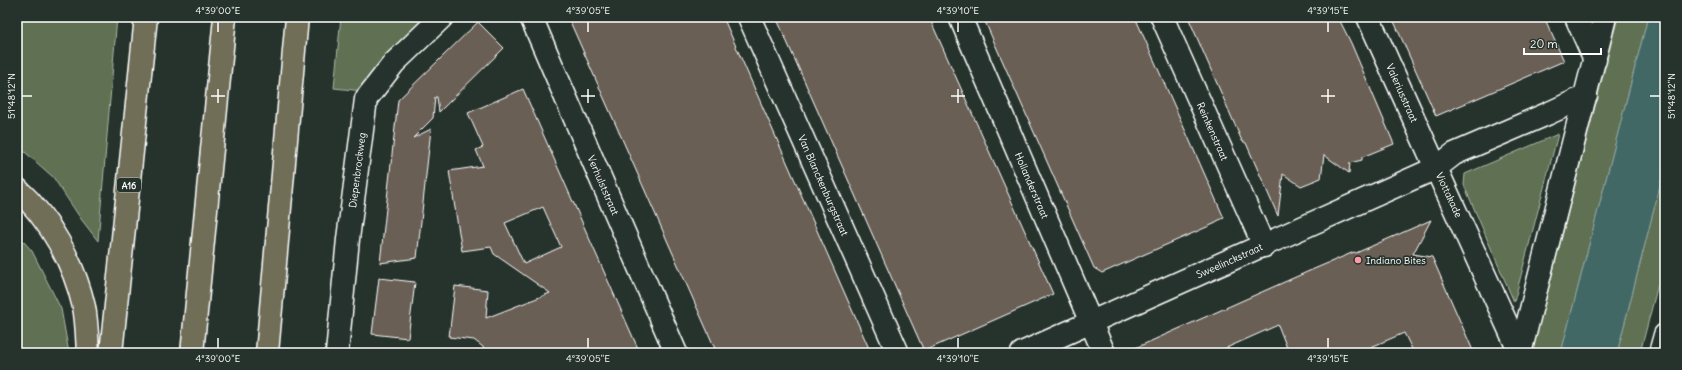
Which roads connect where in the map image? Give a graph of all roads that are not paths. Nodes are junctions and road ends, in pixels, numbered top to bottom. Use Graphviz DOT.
graph roads {
  1 [pos="146,17"];
  2 [pos="225,17"];
  3 [pos="297,17"];
  4 [pos="442,17"];
  5 [pos="531,17"];
  6 [pos="749,17"];
  7 [pos="960,17"];
  8 [pos="1162,17"];
  9 [pos="1368,17"];
  10 [pos="1576,17"];
  11 [pos="1606,17"];
  12 [pos="1595,60"];
  13 [pos="1586,96"];
  14 [pos="1436,168"];
  15 [pos="17,189"];
  16 [pos="1264,246"];
  17 [pos="1090,322"];
  18 [pos="88,353"];
  19 [pos="111,353"];
  20 [pos="192,353"];
  21 [pos="267,353"];
  22 [pos="337,353"];
  23 [pos="676,353"];
  24 [pos="898,353"];
  25 [pos="1022,353"];
  26 [pos="1104,353"];
  27 [pos="1520,353"];
  1 -- 19 [label="highway, A16"];
  2 -- 20 [label="highway"];
  3 -- 21 [label="highway"];
  4 -- 22 [label="street, Diepenbrockweg"];
  5 -- 23 [label="street, Verhulststraat"];
  6 -- 24 [label="street, Van Blanckenburgstraat"];
  7 -- 17 [label="street, Hollanderstraat"];
  8 -- 16 [label="street, Reinkenstraat"];
  9 -- 14 [label="street, Valeriusstraat"];
  10 -- 12 [label="street"];
  11 -- 12 [label="street, Viottakade"];
  12 -- 13 [label="street, Viottakade"];
  13 -- 14 [label="street, Viottakade"];
  13 -- 27 [label="street, Viottakade"];
  14 -- 16 [label="street, Sweelinckstraat"];
  14 -- 27 [label="street, Viottakade"];
  15 -- 18 [label="highway"];
  16 -- 17 [label="street, Sweelinckstraat"];
  17 -- 25 [label="street, Sweelinckstraat"];
  17 -- 26 [label="street, Hollanderstraat"];
}
